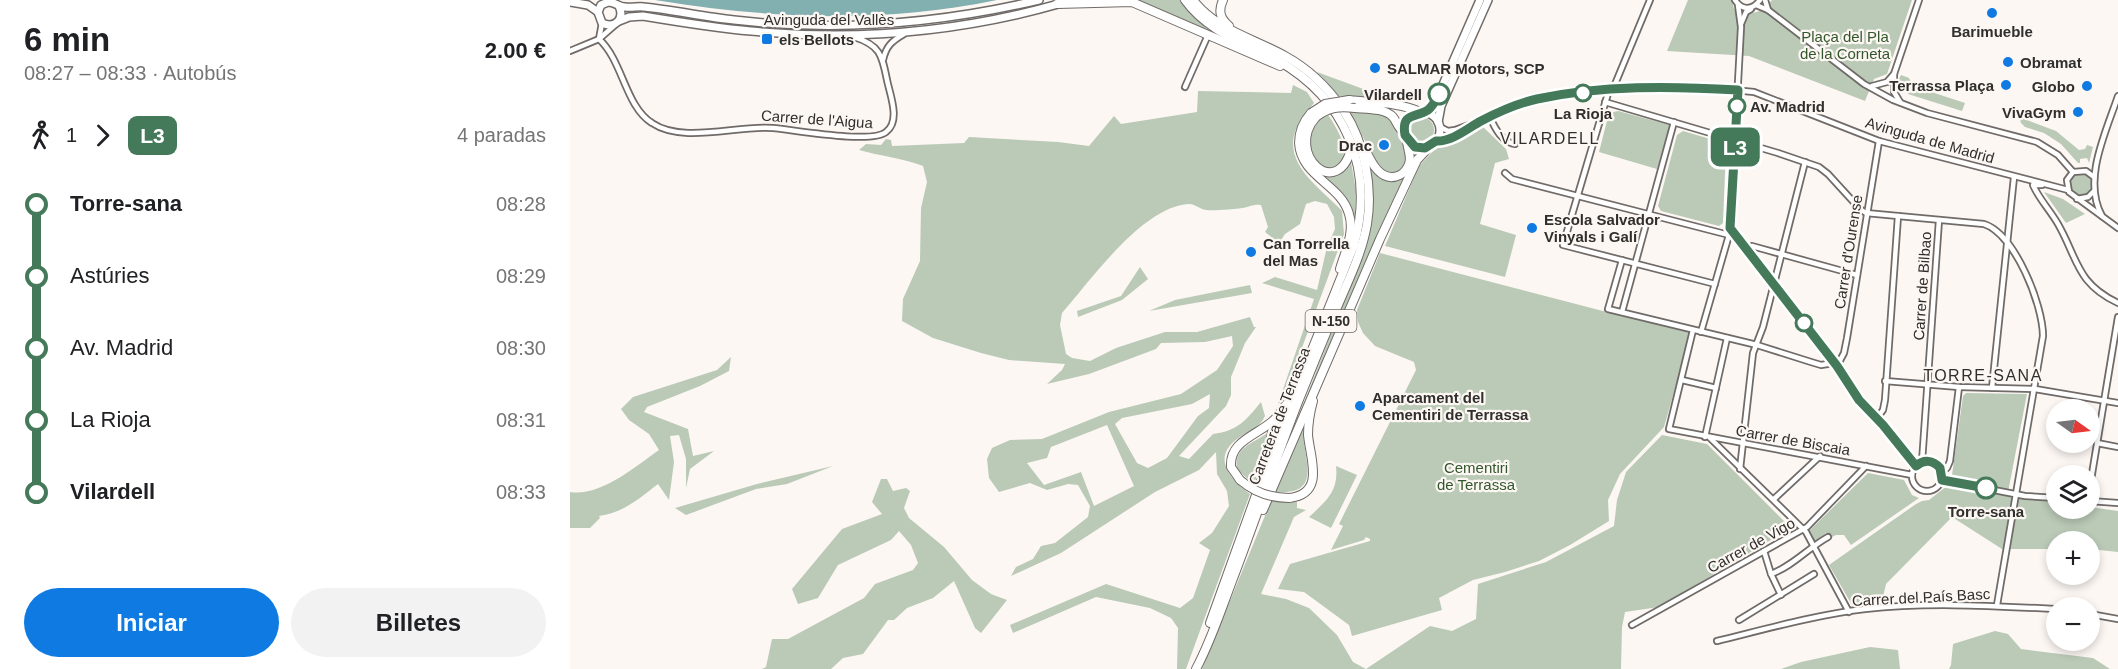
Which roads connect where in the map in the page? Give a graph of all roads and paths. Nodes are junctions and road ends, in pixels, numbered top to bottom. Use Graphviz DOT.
graph roads {
  1 [pos="1039,0"];
  2 [pos="1073,0"];
  3 [pos="1186,0"];
  4 [pos="1193,0"];
  5 [pos="1223,0"];
  6 [pos="1480,0"];
  7 [pos="1488,0"];
  8 [pos="1650,0"];
  9 [pos="1760,0"];
  10 [pos="1765,0"];
  11 [pos="1919,0"];
  12 [pos="603,1"];
  13 [pos="1131,1"];
  14 [pos="570,2"];
  15 [pos="1736,2"];
  16 [pos="1058,4"];
  17 [pos="619,6"];
  18 [pos="1755,6"];
  19 [pos="1768,10"];
  20 [pos="598,12"];
  21 [pos="602,23"];
  22 [pos="617,23"];
  23 [pos="1741,27"];
  24 [pos="1234,32"];
  25 [pos="906,33"];
  26 [pos="1208,35"];
  27 [pos="851,36"];
  28 [pos="599,39"];
  29 [pos="570,51"];
  30 [pos="883,60"];
  31 [pos="1292,70"];
  32 [pos="1894,74"];
  33 [pos="1868,86"];
  34 [pos="1185,87"];
  35 [pos="1611,89"];
  36 [pos="1738,90"];
  37 [pos="2118,96"];
  38 [pos="1605,102"];
  39 [pos="1902,104"];
  40 [pos="1422,112"];
  41 [pos="1313,115"];
  42 [pos="1490,117"];
  43 [pos="1482,121"];
  44 [pos="1674,122"];
  45 [pos="1351,124"];
  46 [pos="1439,124"];
  47 [pos="1406,136"];
  48 [pos="1735,141"];
  49 [pos="1879,141"];
  50 [pos="1433,144"];
  51 [pos="1515,144"];
  52 [pos="1352,145"];
  53 [pos="2097,159"];
  54 [pos="1804,162"];
  55 [pos="2084,171"];
  56 [pos="2073,172"];
  57 [pos="1506,173"];
  58 [pos="2014,177"];
  59 [pos="2094,177"];
  60 [pos="2050,186"];
  61 [pos="2068,190"];
  62 [pos="2094,191"];
  63 [pos="1578,195"];
  64 [pos="2078,199"];
  65 [pos="1866,213"];
  66 [pos="1649,215"];
  67 [pos="1898,216"];
  68 [pos="2102,216"];
  69 [pos="1939,220"];
  70 [pos="1730,228"];
  71 [pos="2118,228"];
  72 [pos="1729,235"];
  73 [pos="1735,235"];
  74 [pos="2007,241"];
  75 [pos="1748,250"];
  76 [pos="1782,253"];
  77 [pos="1622,260"];
  78 [pos="1635,264"];
  79 [pos="1857,275"];
  80 [pos="1715,284"];
  81 [pos="1774,285"];
  82 [pos="1333,299"];
  83 [pos="2118,303"];
  84 [pos="1622,312"];
  85 [pos="2118,317"];
  86 [pos="1693,330"];
  87 [pos="1701,332"];
  88 [pos="1727,338"];
  89 [pos="1757,345"];
  90 [pos="1836,364"];
  91 [pos="1323,371"];
  92 [pos="1682,380"];
  93 [pos="1885,381"];
  94 [pos="1926,384"];
  95 [pos="1959,387"];
  96 [pos="1716,388"];
  97 [pos="1992,388"];
  98 [pos="2035,389"];
  99 [pos="1293,396"];
  100 [pos="2105,401"];
  101 [pos="2118,403"];
  102 [pos="1877,418"];
  103 [pos="1275,419"];
  104 [pos="2100,427"];
  105 [pos="1707,437"];
  106 [pos="1743,442"];
  107 [pos="2100,444"];
  108 [pos="2118,447"];
  109 [pos="1820,456"];
  110 [pos="1922,462"];
  111 [pos="1866,466"];
  112 [pos="1916,466"];
  113 [pos="1740,469"];
  114 [pos="1942,472"];
  115 [pos="1912,475"];
  116 [pos="1942,480"];
  117 [pos="2015,494"];
  118 [pos="1255,496"];
  119 [pos="2046,497"];
  120 [pos="1774,499"];
  121 [pos="2100,502"];
  122 [pos="2118,503"];
  123 [pos="1803,529"];
  124 [pos="1828,537"];
  125 [pos="1245,546"];
  126 [pos="1812,546"];
  127 [pos="1764,551"];
  128 [pos="1771,574"];
  129 [pos="1814,574"];
  130 [pos="1781,595"];
  131 [pos="1997,605"];
  132 [pos="2046,608"];
  133 [pos="1849,612"];
  134 [pos="2100,616"];
  135 [pos="1738,620"];
  136 [pos="2118,620"];
  137 [pos="1632,625"];
  138 [pos="1717,641"];
  139 [pos="1195,669"];
  1 -- 17 [label="main road, Avinguda del Vallès"];
  2 -- 16 [label="main road, Avinguda del Vallès"];
  3 -- 31 [label="main road, Carretera de Terrassa / N-150"];
  4 -- 24 [label="main road, Carretera de Terrassa / N-150"];
  5 -- 24 [label="main road"];
  6 -- 40 [label="main road"];
  7 -- 46 [label="main road"];
  8 -- 35 [label="street"];
  9 -- 18 [label="street"];
  10 -- 19 [label="street"];
  11 -- 32 [label="street"];
  12 -- 17 [label="main road"];
  12 -- 20 [label="main road"];
  13 -- 16 [label="main road"];
  13 -- 26 [label="main road"];
  14 -- 20 [label="main road"];
  15 -- 18 [label="street"];
  15 -- 23 [label="street"];
  16 -- 25 [label="main road, Avinguda del Vallès"];
  17 -- 22 [label="main road"];
  18 -- 19 [label="street"];
  18 -- 23 [label="street"];
  19 -- 33 [label="street"];
  20 -- 21 [label="main road"];
  21 -- 22 [label="main road"];
  21 -- 28 [label="street"];
  22 -- 27 [label="main road, Avinguda del Vallès"];
  22 -- 28 [label="street"];
  23 -- 36 [label="street"];
  24 -- 45 [label="main road, Carretera de Terrassa / N-150"];
  25 -- 27 [label="main road, Avinguda del Vallès"];
  25 -- 30 [label="street"];
  26 -- 31 [label="main road"];
  26 -- 34 [label="street"];
  27 -- 30 [label="street"];
  28 -- 29 [label="street"];
  28 -- 30 [label="street, Carrer de l'Aigua"];
  31 -- 52 [label="main road, Carretera de Terrassa / N-150"];
  32 -- 33 [label="street"];
  32 -- 39 [label="street"];
  33 -- 39 [label="street"];
  35 -- 36 [label="street, Avinguda de Madrid"];
  35 -- 38 [label="street"];
  35 -- 42 [label="street, Avinguda de Madrid"];
  36 -- 48 [label="street"];
  36 -- 49 [label="street, Avinguda de Madrid"];
  37 -- 53 [label="street"];
  38 -- 44 [label="street"];
  38 -- 63 [label="street"];
  39 -- 56 [label="street"];
  40 -- 41 [label="main road, bridge"];
  40 -- 46 [label="main road"];
  40 -- 47 [label="main road"];
  41 -- 47 [label="main road, bridge"];
  41 -- 52 [label="main road"];
  41 -- 82 [label="main road"];
  42 -- 43 [label="street, Avinguda de Madrid"];
  42 -- 51 [label="street"];
  43 -- 46 [label="street, Avinguda de Madrid"];
  43 -- 50 [label="street, Avinguda de Madrid"];
  44 -- 48 [label="street"];
  44 -- 66 [label="street"];
  45 -- 47 [label="main road"];
  45 -- 125 [label="main road, Carretera de Terrassa / N-150"];
  46 -- 50 [label="main road"];
  47 -- 50 [label="main road"];
  48 -- 54 [label="street"];
  48 -- 70 [label="street"];
  49 -- 58 [label="street, Avinguda de Madrid"];
  49 -- 65 [label="street, Carrer d'Ourense"];
  50 -- 91 [label="main road"];
  52 -- 82 [label="main road, Carretera de Terrassa / N-150"];
  53 -- 55 [label="street"];
  53 -- 59 [label="street"];
  54 -- 65 [label="street"];
  54 -- 76 [label="street"];
  55 -- 56 [label="street"];
  55 -- 59 [label="street"];
  56 -- 61 [label="street"];
  57 -- 63 [label="street"];
  58 -- 60 [label="street, Avinguda de Madrid"];
  58 -- 74 [label="street"];
  59 -- 62 [label="street"];
  60 -- 61 [label="street, Avinguda de Madrid"];
  60 -- 83 [label="street"];
  61 -- 64 [label="street"];
  62 -- 64 [label="street"];
  62 -- 68 [label="street"];
  63 -- 66 [label="street"];
  63 -- 77 [label="street"];
  64 -- 68 [label="street"];
  65 -- 67 [label="street"];
  65 -- 79 [label="street, Carrer d'Ourense"];
  66 -- 72 [label="street"];
  66 -- 78 [label="street"];
  67 -- 69 [label="street"];
  67 -- 93 [label="street"];
  68 -- 71 [label="street"];
  69 -- 74 [label="street"];
  69 -- 94 [label="street, Carrer de Bilbao"];
  70 -- 72 [label="street"];
  70 -- 73 [label="street"];
  72 -- 73 [label="street"];
  72 -- 80 [label="street"];
  73 -- 75 [label="street"];
  74 -- 97 [label="street"];
  74 -- 98 [label="street"];
  75 -- 76 [label="street"];
  75 -- 81 [label="street"];
  76 -- 79 [label="street"];
  76 -- 81 [label="street"];
  77 -- 78 [label="street"];
  77 -- 84 [label="street"];
  78 -- 80 [label="street"];
  78 -- 84 [label="street"];
  79 -- 90 [label="street, Carrer d'Ourense"];
  80 -- 87 [label="street"];
  81 -- 89 [label="street"];
  81 -- 90 [label="street"];
  82 -- 99 [label="main road, Carretera de Terrassa / N-150"];
  84 -- 86 [label="street"];
  85 -- 100 [label="street"];
  86 -- 87 [label="street"];
  86 -- 92 [label="street"];
  87 -- 88 [label="street"];
  88 -- 89 [label="street"];
  88 -- 96 [label="street"];
  89 -- 90 [label="street"];
  89 -- 106 [label="street"];
  90 -- 102 [label="street"];
  91 -- 103 [label="main road, bridge"];
  91 -- 125 [label="main road"];
  92 -- 96 [label="street"];
  92 -- 105 [label="street, Carrer de Biscaia"];
  93 -- 94 [label="street"];
  93 -- 102 [label="street"];
  94 -- 95 [label="street"];
  94 -- 110 [label="street, Carrer de Bilbao"];
  95 -- 97 [label="street"];
  95 -- 114 [label="street"];
  96 -- 105 [label="street"];
  97 -- 98 [label="street"];
  98 -- 100 [label="street"];
  98 -- 117 [label="street"];
  99 -- 103 [label="main road"];
  99 -- 118 [label="main road, Carretera de Terrassa / N-150"];
  100 -- 101 [label="street"];
  100 -- 104 [label="street"];
  102 -- 112 [label="street"];
  103 -- 118 [label="main road"];
  105 -- 106 [label="street, Carrer de Biscaia"];
  105 -- 113 [label="street"];
  106 -- 109 [label="street, Carrer de Biscaia"];
  106 -- 113 [label="street"];
  107 -- 108 [label="street"];
  109 -- 111 [label="street, Carrer de Biscaia"];
  109 -- 120 [label="street"];
  110 -- 112 [label="street"];
  110 -- 114 [label="street"];
  111 -- 115 [label="street, Carrer de Biscaia"];
  111 -- 123 [label="street, Carrer de Vigo"];
  112 -- 115 [label="street"];
  113 -- 120 [label="street"];
  114 -- 116 [label="street"];
  115 -- 116 [label="street"];
  116 -- 117 [label="street"];
  117 -- 119 [label="street"];
  117 -- 131 [label="street"];
  118 -- 139 [label="main road, Carretera de Terrassa / N-150"];
  120 -- 123 [label="street"];
  121 -- 122 [label="street"];
  123 -- 126 [label="street"];
  123 -- 127 [label="street, Carrer de Vigo"];
  124 -- 126 [label="street"];
  125 -- 139 [label="main road, Carretera de Terrassa / N-150"];
  126 -- 128 [label="street"];
  126 -- 133 [label="street"];
  127 -- 128 [label="street"];
  127 -- 137 [label="street, Carrer de Vigo"];
  128 -- 130 [label="street"];
  129 -- 130 [label="street"];
  130 -- 135 [label="street"];
  131 -- 132 [label="street, Carrer del País Basc"];
  131 -- 133 [label="street, Carrer del País Basc"];
  133 -- 138 [label="street, Carrer del País Basc"];
  134 -- 136 [label="street"];
}
